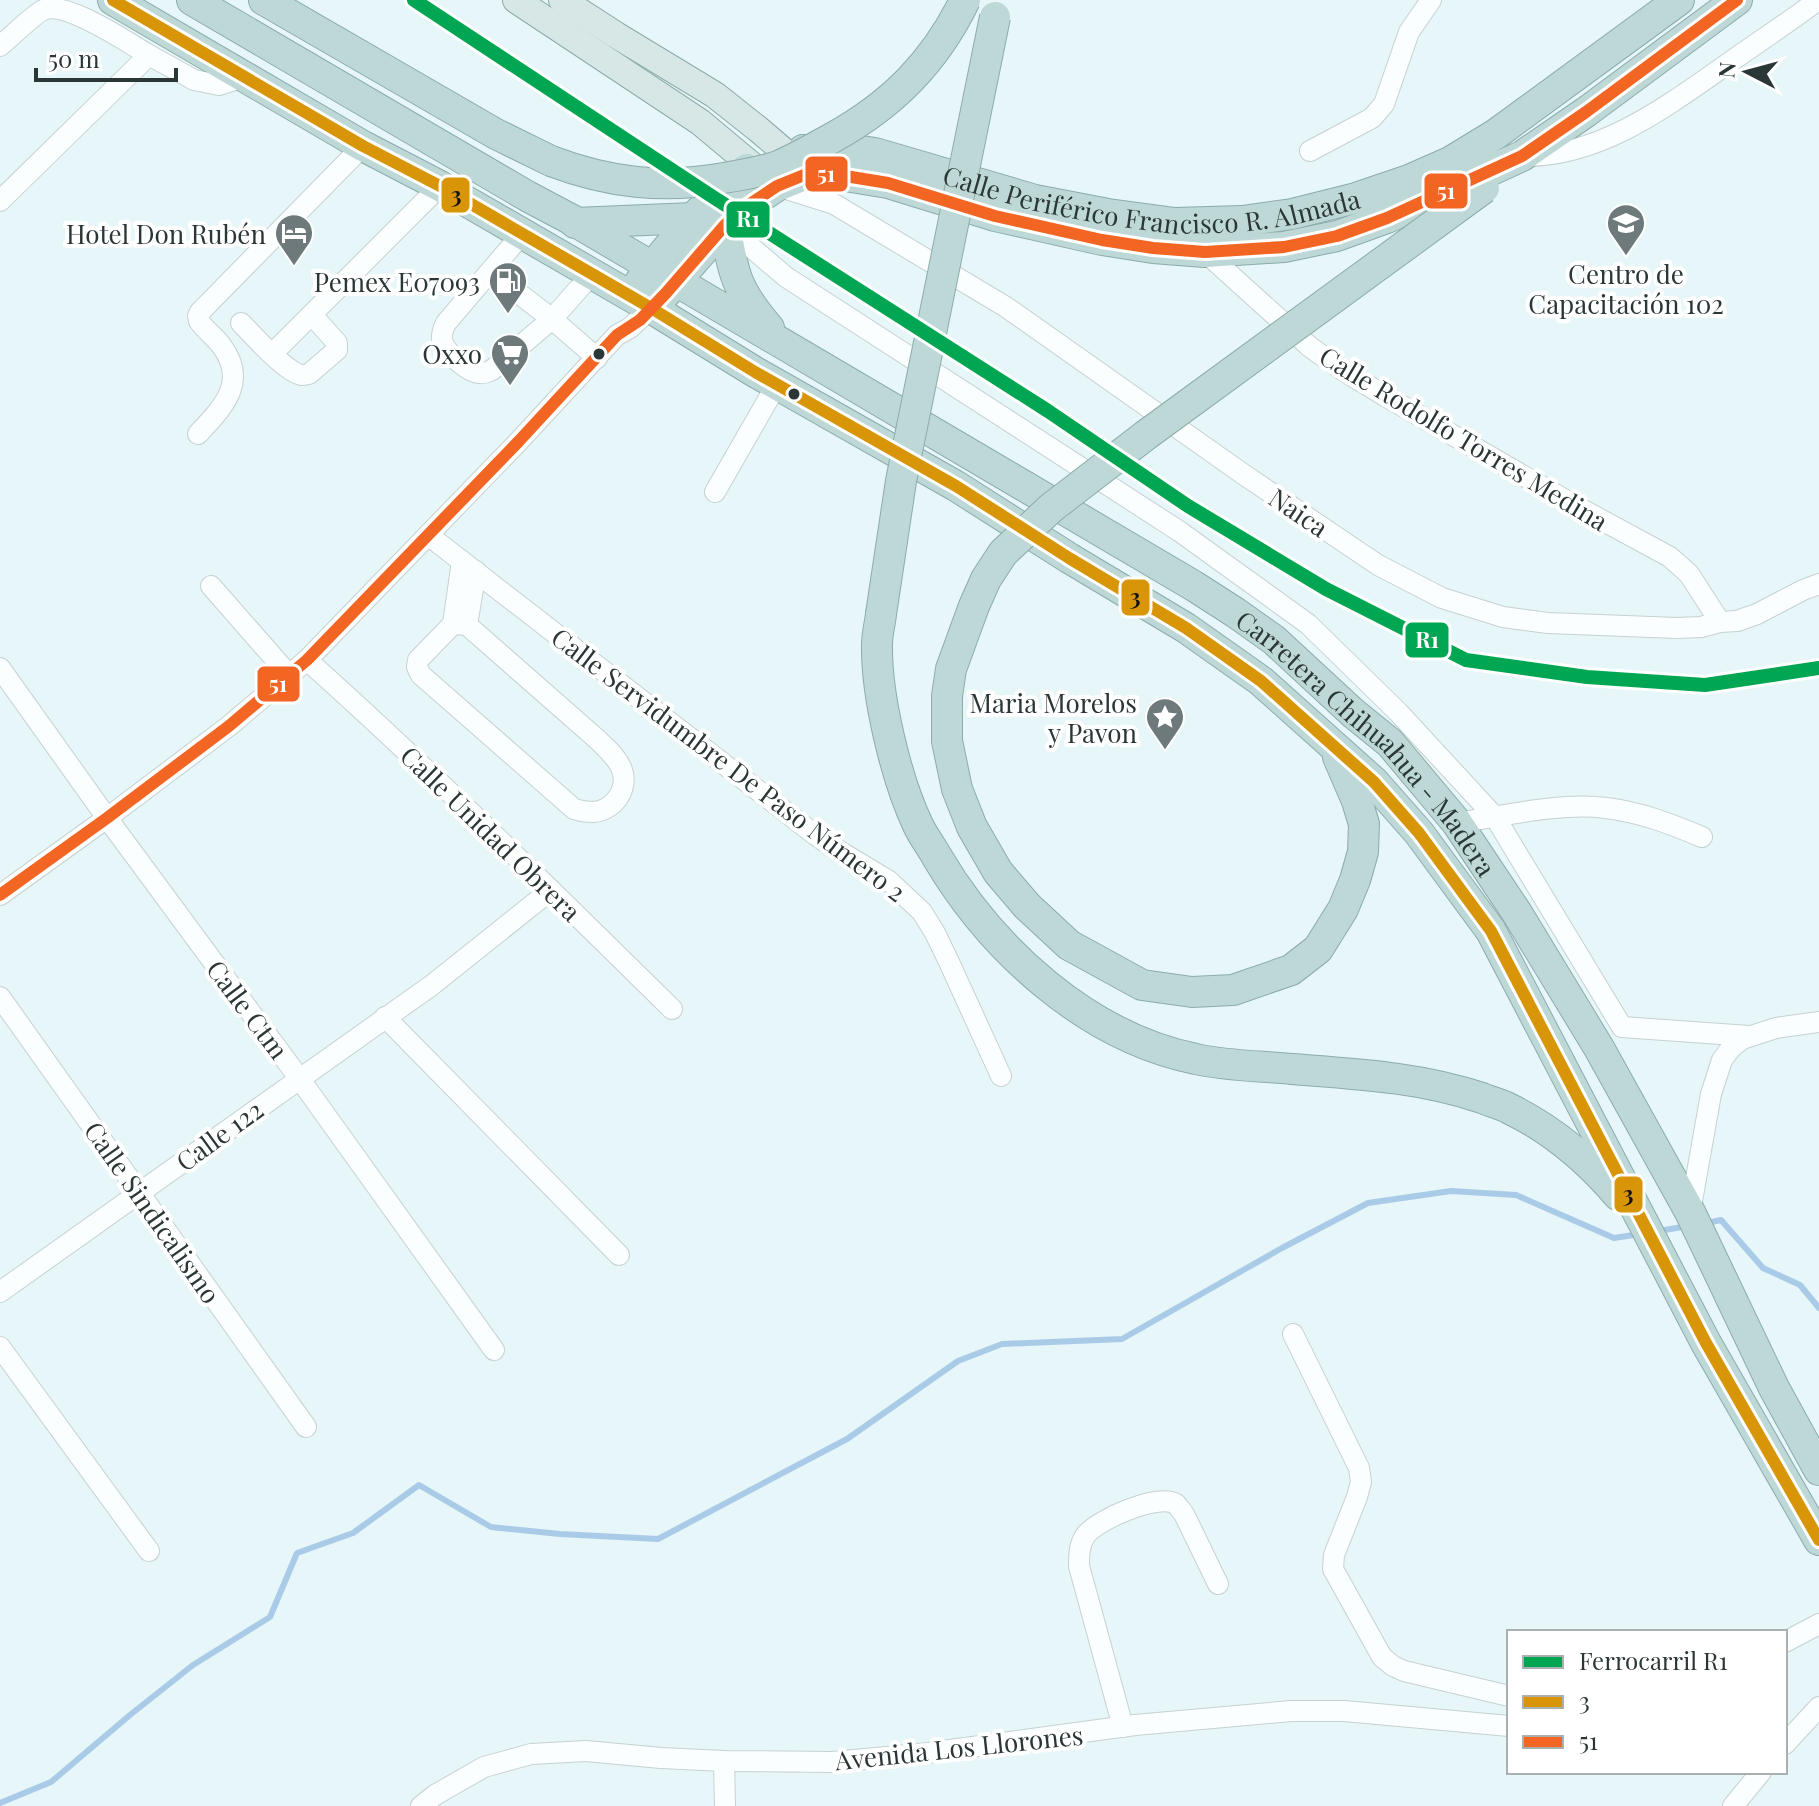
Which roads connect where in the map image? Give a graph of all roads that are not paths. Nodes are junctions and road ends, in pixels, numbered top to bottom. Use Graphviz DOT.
graph roads {
  1 [pos="113,0"];
  2 [pos="192,0"];
  3 [pos="264,0"];
  4 [pos="516,0"];
  5 [pos="562,0"];
  6 [pos="965,0"];
  7 [pos="1431,0"];
  8 [pos="1679,0"];
  9 [pos="1737,0"];
  10 [pos="1816,8"];
  11 [pos="997,9"];
  12 [pos="0,46"];
  13 [pos="149,55"];
  14 [pos="244,77"];
  15 [pos="363,146"];
  16 [pos="1310,151"];
  17 [pos="786,153"];
  18 [pos="1514,160"];
  19 [pos="751,166"];
  20 [pos="809,173"];
  21 [pos="440,186"];
  22 [pos="777,186"];
  23 [pos="0,201"];
  24 [pos="834,204"];
  25 [pos="693,218"];
  26 [pos="576,222"];
  27 [pos="725,225"];
  28 [pos="522,234"];
  29 [pos="1205,252"];
  30 [pos="556,254"];
  31 [pos="491,272"];
  32 [pos="591,275"];
  33 [pos="664,275"];
  34 [pos="640,302"];
  35 [pos="312,315"];
  36 [pos="552,319"];
  37 [pos="241,323"];
  38 [pos="784,345"];
  39 [pos="272,354"];
  40 [pos="597,358"];
  41 [pos="777,384"];
  42 [pos="198,434"];
  43 [pos="715,492"];
  44 [pos="428,535"];
  45 [pos="469,566"];
  46 [pos="1819,584"];
  47 [pos="211,586"];
  48 [pos="1720,622"];
  49 [pos="460,625"];
  50 [pos="307,660"];
  51 [pos="0,668"];
  52 [pos="289,675"];
  53 [pos="1334,748"];
  54 [pos="1495,817"];
  55 [pos="107,818"];
  56 [pos="1457,823"];
  57 [pos="1702,837"];
  58 [pos="551,890"];
  59 [pos="0,895"];
  60 [pos="0,997"];
  61 [pos="672,1009"];
  62 [pos="385,1017"];
  63 [pos="1819,1022"];
  64 [pos="1749,1036"];
  65 [pos="1001,1076"];
  66 [pos="299,1078"];
  67 [pos="139,1192"];
  68 [pos="1693,1220"];
  69 [pos="1645,1229"];
  70 [pos="619,1255"];
  71 [pos="0,1292"];
  72 [pos="1293,1334"];
  73 [pos="0,1347"];
  74 [pos="494,1350"];
  75 [pos="306,1427"];
  76 [pos="1819,1470"];
  77 [pos="1819,1540"];
  78 [pos="149,1551"];
  79 [pos="1218,1584"];
  80 [pos="1819,1624"];
  81 [pos="1787,1641"];
  82 [pos="1507,1696"];
  83 [pos="1819,1707"];
  84 [pos="1507,1726"];
  85 [pos="1123,1727"];
  86 [pos="1787,1742"];
  87 [pos="724,1761"];
  88 [pos="1759,1774"];
  89 [pos="421,1806"];
  90 [pos="725,1806"];
  91 [pos="1733,1806"];
  1 -- 14 [label="highway, Carretera Chihuahua - Madera"];
  2 -- 26 [label="highway, Carretera Chihuahua - Madera"];
  3 -- 6 [label="highway, bridge"];
  4 -- 19 [label="main road"];
  5 -- 17 [label="main road"];
  7 -- 16 [label="street"];
  8 -- 17 [label="highway, Calle Periférico Francisco R. Almada"];
  9 -- 18 [label="highway, Calle Periférico Francisco R. Almada"];
  10 -- 18 [label="street"];
  11 -- 69 [label="highway, bridge"];
  12 -- 13 [label="street"];
  13 -- 14 [label="street"];
  13 -- 23 [label="street"];
  14 -- 15 [label="highway, Carretera Chihuahua - Madera"];
  15 -- 21 [label="highway, Carretera Chihuahua - Madera"];
  15 -- 42 [label="street"];
  17 -- 19 [label="highway, Calle Periférico Francisco R. Almada"];
  17 -- 20 [label="main road"];
  18 -- 29 [label="highway, Calle Periférico Francisco R. Almada"];
  18 -- 53 [label="highway, bridge"];
  19 -- 22 [label="main road"];
  19 -- 25 [label="highway, Calle Periférico Francisco R. Almada"];
  20 -- 22 [label="highway, Calle Periférico Francisco R. Almada"];
  20 -- 24 [label="street, Naica"];
  20 -- 29 [label="highway, Calle Periférico Francisco R. Almada"];
  21 -- 28 [label="highway, Carretera Chihuahua - Madera"];
  21 -- 35 [label="street"];
  22 -- 24 [label="street, Naica"];
  22 -- 27 [label="highway, Calle Periférico Francisco R. Almada"];
  24 -- 48 [label="street, Naica"];
  25 -- 26 [label="highway"];
  25 -- 33 [label="highway, Calle Periférico Francisco R. Almada"];
  26 -- 30 [label="highway"];
  26 -- 33 [label="highway, Carretera Chihuahua - Madera"];
  27 -- 33 [label="highway, Calle Periférico Francisco R. Almada"];
  27 -- 38 [label="highway"];
  27 -- 54 [label="street"];
  28 -- 30 [label="highway, Carretera Chihuahua - Madera"];
  28 -- 31 [label="street"];
  29 -- 48 [label="street, Calle Rodolfo Torres Medina"];
  30 -- 32 [label="highway, Carretera Chihuahua - Madera"];
  31 -- 36 [label="street"];
  31 -- 36 [label="street"];
  32 -- 34 [label="highway, Carretera Chihuahua - Madera"];
  32 -- 36 [label="street"];
  33 -- 34 [label="highway, Calle Periférico Francisco R. Almada"];
  33 -- 38 [label="highway, Carretera Chihuahua - Madera"];
  34 -- 40 [label="street"];
  34 -- 41 [label="highway, Carretera Chihuahua - Madera"];
  35 -- 39 [label="street"];
  35 -- 39 [label="street"];
  36 -- 40 [label="street"];
  37 -- 39 [label="street"];
  38 -- 56 [label="highway, Carretera Chihuahua - Madera"];
  40 -- 44 [label="street"];
  41 -- 43 [label="street"];
  41 -- 53 [label="highway, Carretera Chihuahua - Madera"];
  44 -- 45 [label="street, Calle Servidumbre De Paso Número 2"];
  44 -- 50 [label="street"];
  45 -- 49 [label="street"];
  45 -- 65 [label="street, Calle Servidumbre De Paso Número 2"];
  46 -- 48 [label="street, Naica"];
  47 -- 52 [label="street"];
  49 -- 49 [label="street"];
  50 -- 52 [label="street"];
  50 -- 58 [label="street, Calle Unidad Obrera"];
  51 -- 55 [label="street, Calle Ctm"];
  52 -- 55 [label="street"];
  53 -- 69 [label="highway, Carretera Chihuahua - Madera"];
  54 -- 56 [label="street"];
  54 -- 57 [label="street"];
  54 -- 64 [label="street"];
  55 -- 59 [label="street"];
  55 -- 66 [label="street, Calle Ctm"];
  56 -- 68 [label="highway, Carretera Chihuahua - Madera"];
  58 -- 61 [label="street, Calle Unidad Obrera"];
  58 -- 62 [label="street, Calle 122"];
  60 -- 67 [label="street, Calle Sindicalismo"];
  62 -- 66 [label="street, Calle 122"];
  62 -- 70 [label="street"];
  63 -- 64 [label="street"];
  64 -- 68 [label="street"];
  66 -- 67 [label="street, Calle 122"];
  66 -- 74 [label="street, Calle Ctm"];
  67 -- 71 [label="street, Calle 122"];
  67 -- 75 [label="street, Calle Sindicalismo"];
  68 -- 76 [label="highway, Carretera Chihuahua - Madera"];
  69 -- 77 [label="highway, Carretera Chihuahua - Madera"];
  72 -- 82 [label="street"];
  73 -- 78 [label="street"];
  79 -- 85 [label="street"];
  80 -- 81 [label="street"];
  83 -- 86 [label="street"];
  84 -- 85 [label="street, Avenida Los Llorones"];
  85 -- 87 [label="street, Avenida Los Llorones"];
  87 -- 89 [label="street, Avenida Los Llorones"];
  87 -- 90 [label="street"];
  88 -- 91 [label="street"];
}
